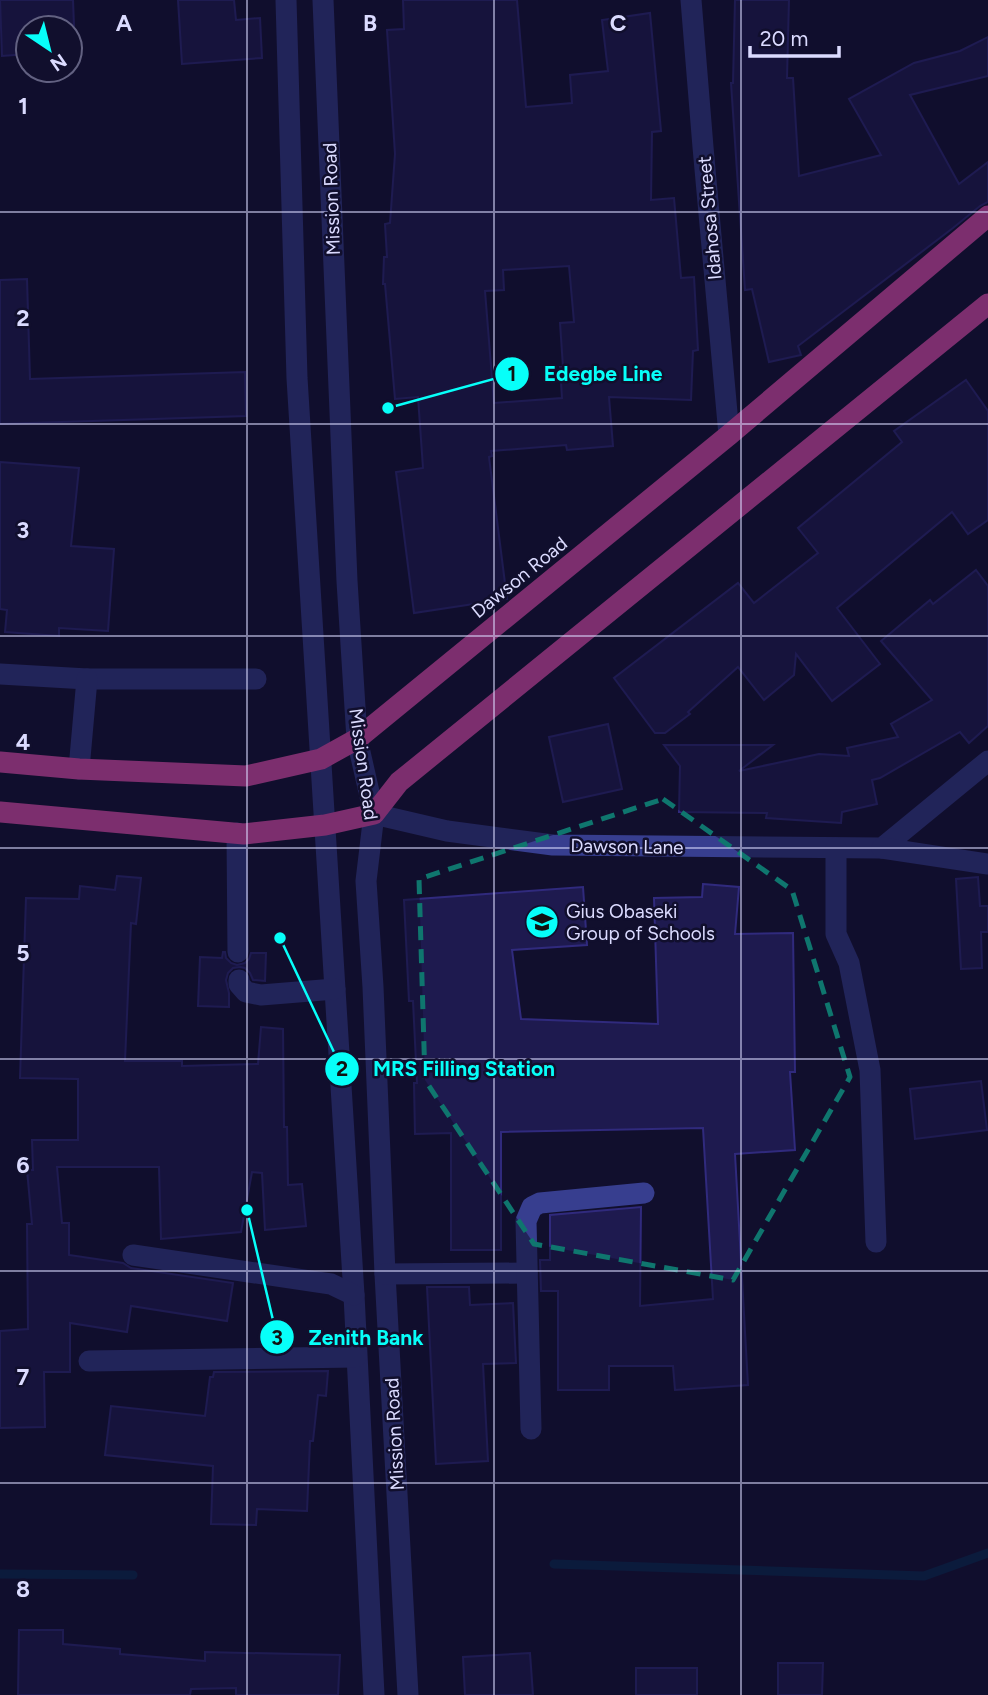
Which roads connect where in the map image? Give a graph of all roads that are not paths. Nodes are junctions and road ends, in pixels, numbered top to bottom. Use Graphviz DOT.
graph roads {
  1 [pos="286,0"];
  2 [pos="323,0"];
  3 [pos="691,0"];
  4 [pos="988,216"];
  5 [pos="988,304"];
  6 [pos="729,435"];
  7 [pos="0,674"];
  8 [pos="87,679"];
  9 [pos="256,679"];
  10 [pos="357,739"];
  11 [pos="321,759"];
  12 [pos="988,761"];
  13 [pos="0,762"];
  14 [pos="79,769"];
  15 [pos="0,812"];
  16 [pos="374,814"];
  17 [pos="325,825"];
  18 [pos="237,833"];
  19 [pos="836,848"];
  20 [pos="882,848"];
  21 [pos="988,864"];
  22 [pos="238,952"];
  23 [pos="239,979"];
  24 [pos="335,989"];
  25 [pos="644,1193"];
  26 [pos="876,1242"];
  27 [pos="133,1255"];
  28 [pos="527,1273"];
  29 [pos="385,1274"];
  30 [pos="354,1296"];
  31 [pos="356,1357"];
  32 [pos="89,1361"];
  33 [pos="531,1429"];
  34 [pos="374,1695"];
  35 [pos="408,1695"];
  1 -- 11 [label="street, Mission Road"];
  2 -- 10 [label="street, Mission Road"];
  3 -- 6 [label="street, Idahosa Street"];
  4 -- 6 [label="highway, Dawson Road"];
  5 -- 16 [label="highway"];
  6 -- 10 [label="highway, Dawson Road"];
  7 -- 8 [label="street"];
  8 -- 9 [label="street"];
  8 -- 14 [label="street"];
  10 -- 11 [label="highway, Dawson Road"];
  10 -- 16 [label="street, Mission Road"];
  11 -- 14 [label="highway, Dawson Road"];
  11 -- 17 [label="street, Mission Road"];
  12 -- 20 [label="street"];
  13 -- 14 [label="highway, Dawson Road"];
  15 -- 18 [label="highway"];
  16 -- 17 [label="highway"];
  16 -- 19 [label="street, Dawson Lane"];
  16 -- 29 [label="street, Mission Road"];
  17 -- 18 [label="highway"];
  17 -- 24 [label="street, Mission Road"];
  18 -- 22 [label="street"];
  19 -- 20 [label="street, Dawson Lane"];
  19 -- 26 [label="street"];
  20 -- 21 [label="street, Dawson Lane"];
  23 -- 24 [label="street"];
  24 -- 30 [label="street, Mission Road"];
  25 -- 28 [label="street"];
  27 -- 30 [label="street"];
  28 -- 29 [label="street"];
  28 -- 33 [label="street"];
  29 -- 35 [label="street, Mission Road"];
  30 -- 31 [label="street, Mission Road"];
  31 -- 32 [label="street"];
  31 -- 34 [label="street, Mission Road"];
}
